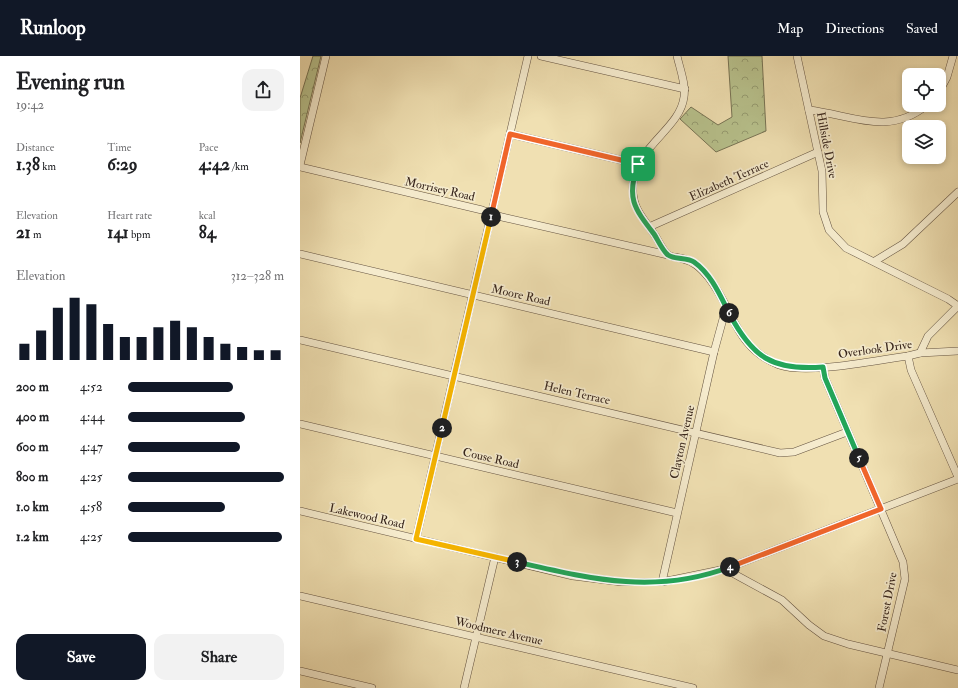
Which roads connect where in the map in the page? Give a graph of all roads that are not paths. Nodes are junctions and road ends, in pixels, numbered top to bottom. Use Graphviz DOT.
graph roads {
  1 [pos="326,56"];
  2 [pos="528,56"];
  3 [pos="541,56"];
  4 [pos="677,56"];
  5 [pos="797,56"];
  6 [pos="953,57"];
  7 [pos="946,79"];
  8 [pos="685,89"];
  9 [pos="809,110"];
  10 [pos="914,112"];
  11 [pos="510,134"];
  12 [pos="818,152"];
  13 [pos="638,164"];
  14 [pos="300,166"];
  15 [pos="958,192"];
  16 [pos="492,213"];
  17 [pos="649,227"];
  18 [pos="300,254"];
  19 [pos="668,255"];
  20 [pos="875,260"];
  21 [pos="473,295"];
  22 [pos="958,306"];
  23 [pos="726,308"];
  24 [pos="300,340"];
  25 [pos="958,351"];
  26 [pos="714,352"];
  27 [pos="920,353"];
  28 [pos="908,356"];
  29 [pos="823,367"];
  30 [pos="454,375"];
  31 [pos="300,424"];
  32 [pos="696,432"];
  33 [pos="847,432"];
  34 [pos="435,456"];
  35 [pos="958,478"];
  36 [pos="881,509"];
  37 [pos="300,512"];
  38 [pos="677,513"];
  39 [pos="416,539"];
  40 [pos="495,557"];
  41 [pos="725,568"];
  42 [pos="662,582"];
  43 [pos="300,596"];
  44 [pos="476,637"];
  45 [pos="888,653"];
  46 [pos="958,670"];
  47 [pos="300,671"];
  48 [pos="372,688"];
  49 [pos="464,688"];
  50 [pos="693,688"];
  51 [pos="879,688"];
  1 -- 14 [label="street"];
  2 -- 11 [label="street"];
  3 -- 8 [label="street"];
  4 -- 8 [label="street"];
  5 -- 9 [label="street, Hillside Drive"];
  6 -- 7 [label="street"];
  8 -- 13 [label="street"];
  9 -- 10 [label="street"];
  9 -- 12 [label="street, Hillside Drive"];
  11 -- 13 [label="street"];
  11 -- 16 [label="street"];
  12 -- 17 [label="street, Elizabeth Terrace"];
  12 -- 20 [label="street, Hillside Drive"];
  13 -- 17 [label="street"];
  14 -- 16 [label="street, Morrisey Road"];
  15 -- 20 [label="street"];
  16 -- 19 [label="street, Morrisey Road"];
  16 -- 21 [label="street"];
  17 -- 19 [label="street"];
  18 -- 21 [label="street, Moore Road"];
  19 -- 23 [label="street, Overlook Drive"];
  20 -- 22 [label="street, Hillside Drive"];
  21 -- 26 [label="street, Moore Road"];
  21 -- 30 [label="street"];
  22 -- 27 [label="street, Overlook Drive"];
  23 -- 26 [label="street, Clayton Avenue"];
  23 -- 29 [label="street, Overlook Drive"];
  24 -- 30 [label="street, Helen Terrace"];
  25 -- 27 [label="street"];
  26 -- 32 [label="street, Clayton Avenue"];
  27 -- 28 [label="street, Overlook Drive"];
  28 -- 29 [label="street, Overlook Drive"];
  28 -- 35 [label="street"];
  29 -- 33 [label="street, Forest Drive"];
  30 -- 32 [label="street, Helen Terrace"];
  30 -- 34 [label="street"];
  31 -- 34 [label="street, Couse Road"];
  32 -- 33 [label="street, Helen Terrace"];
  32 -- 38 [label="street, Clayton Avenue"];
  33 -- 36 [label="street, Forest Drive"];
  34 -- 38 [label="street, Couse Road"];
  34 -- 39 [label="street"];
  35 -- 36 [label="street, Lakewood Road"];
  36 -- 41 [label="street, Lakewood Road"];
  36 -- 45 [label="street, Forest Drive"];
  37 -- 39 [label="street, Lakewood Road"];
  38 -- 42 [label="street, Clayton Avenue"];
  39 -- 40 [label="street, Lakewood Road"];
  40 -- 42 [label="street, Lakewood Road"];
  40 -- 44 [label="street"];
  41 -- 42 [label="street, Lakewood Road"];
  41 -- 45 [label="street"];
  43 -- 44 [label="street, Woodmere Avenue"];
  44 -- 49 [label="street"];
  44 -- 50 [label="street, Woodmere Avenue"];
  45 -- 46 [label="street"];
  45 -- 51 [label="street, Forest Drive"];
  47 -- 48 [label="street"];
}
